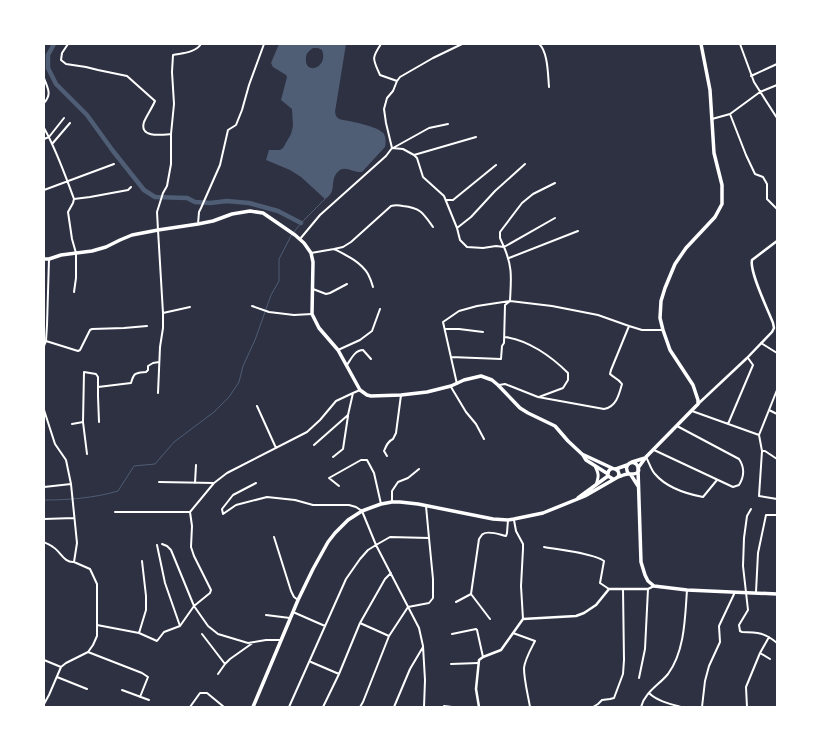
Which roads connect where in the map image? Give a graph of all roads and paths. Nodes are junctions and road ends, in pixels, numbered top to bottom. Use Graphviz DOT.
graph roads {
  1 [pos="68,44"];
  2 [pos="201,44"];
  3 [pos="264,44"];
  4 [pos="381,44"];
  5 [pos="462,44"];
  6 [pos="539,44"];
  7 [pos="701,44"];
  8 [pos="740,44"];
  9 [pos="777,64"];
  10 [pos="751,76"];
  11 [pos="44,78"];
  12 [pos="397,81"];
  13 [pos="777,85"];
  14 [pos="550,87"];
  15 [pos="760,92"];
  16 [pos="44,103"];
  17 [pos="730,114"];
  18 [pos="64,118"];
  19 [pos="777,118"];
  20 [pos="712,119"];
  21 [pos="70,123"];
  22 [pos="448,124"];
  23 [pos="44,128"];
  24 [pos="171,134"];
  25 [pos="476,136"];
  26 [pos="49,137"];
  27 [pos="44,139"];
  28 [pos="52,144"];
  29 [pos="392,148"];
  30 [pos="414,155"];
  31 [pos="114,164"];
  32 [pos="526,164"];
  33 [pos="496,165"];
  34 [pos="68,181"];
  35 [pos="555,183"];
  36 [pos="130,187"];
  37 [pos="44,190"];
  38 [pos="74,199"];
  39 [pos="446,200"];
  40 [pos="777,209"];
  41 [pos="555,218"];
  42 [pos="198,224"];
  43 [pos="433,227"];
  44 [pos="457,228"];
  45 [pos="158,230"];
  46 [pos="578,231"];
  47 [pos="300,239"];
  48 [pos="777,241"];
  49 [pos="504,247"];
  50 [pos="334,249"];
  51 [pos="76,253"];
  52 [pos="311,253"];
  53 [pos="509,258"];
  54 [pos="44,259"];
  55 [pos="49,259"];
  56 [pos="347,284"];
  57 [pos="44,287"];
  58 [pos="48,287"];
  59 [pos="373,287"];
  60 [pos="312,288"];
  61 [pos="74,292"];
  62 [pos="510,302"];
  63 [pos="252,306"];
  64 [pos="190,307"];
  65 [pos="380,309"];
  66 [pos="163,313"];
  67 [pos="45,314"];
  68 [pos="312,314"];
  69 [pos="777,321"];
  70 [pos="774,323"];
  71 [pos="147,326"];
  72 [pos="629,326"];
  73 [pos="445,329"];
  74 [pos="663,330"];
  75 [pos="483,332"];
  76 [pos="505,337"];
  77 [pos="46,341"];
  78 [pos="762,343"];
  79 [pos="44,346"];
  80 [pos="338,350"];
  81 [pos="777,353"];
  82 [pos="451,357"];
  83 [pos="748,358"];
  84 [pos="371,359"];
  85 [pos="160,362"];
  86 [pos="347,365"];
  87 [pos="457,384"];
  88 [pos="498,385"];
  89 [pos="451,386"];
  90 [pos="98,387"];
  91 [pos="360,390"];
  92 [pos="777,391"];
  93 [pos="158,393"];
  94 [pos="353,393"];
  95 [pos="401,395"];
  96 [pos="538,397"];
  97 [pos="698,404"];
  98 [pos="257,406"];
  99 [pos="44,410"];
  100 [pos="691,410"];
  101 [pos="769,410"];
  102 [pos="777,414"];
  103 [pos="348,415"];
  104 [pos="83,422"];
  105 [pos="99,422"];
  106 [pos="72,424"];
  107 [pos="728,424"];
  108 [pos="676,426"];
  109 [pos="759,435"];
  110 [pos="484,439"];
  111 [pos="314,445"];
  112 [pos="276,448"];
  113 [pos="654,450"];
  114 [pos="762,450"];
  115 [pos="87,454"];
  116 [pos="582,455"];
  117 [pos="387,456"];
  118 [pos="333,457"];
  119 [pos="646,457"];
  120 [pos="777,459"];
  121 [pos="632,462"];
  122 [pos="196,465"];
  123 [pos="627,465"];
  124 [pos="594,466"];
  125 [pos="614,468"];
  126 [pos="638,468"];
  127 [pos="419,469"];
  128 [pos="630,474"];
  129 [pos="608,475"];
  130 [pos="618,477"];
  131 [pos="613,479"];
  132 [pos="717,480"];
  133 [pos="159,482"];
  134 [pos="195,483"];
  135 [pos="214,483"];
  136 [pos="256,483"];
  137 [pos="71,484"];
  138 [pos="596,485"];
  139 [pos="339,486"];
  140 [pos="44,487"];
  141 [pos="639,487"];
  142 [pos="578,499"];
  143 [pos="777,499"];
  144 [pos="392,502"];
  145 [pos="381,504"];
  146 [pos="426,505"];
  147 [pos="751,509"];
  148 [pos="362,511"];
  149 [pos="115,512"];
  150 [pos="190,512"];
  151 [pos="777,515"];
  152 [pos="74,518"];
  153 [pos="44,519"];
  154 [pos="514,519"];
  155 [pos="508,520"];
  156 [pos="274,537"];
  157 [pos="429,538"];
  158 [pos="44,542"];
  159 [pos="162,544"];
  160 [pos="157,545"];
  161 [pos="376,545"];
  162 [pos="544,547"];
  163 [pos="142,561"];
  164 [pos="74,562"];
  165 [pos="391,573"];
  166 [pos="654,586"];
  167 [pos="648,588"];
  168 [pos="609,589"];
  169 [pos="623,589"];
  170 [pos="687,590"];
  171 [pos="735,592"];
  172 [pos="746,592"];
  173 [pos="756,593"];
  174 [pos="472,594"];
  175 [pos="777,594"];
  176 [pos="298,600"];
  177 [pos="456,602"];
  178 [pos="194,606"];
  179 [pos="408,607"];
  180 [pos="293,612"];
  181 [pos="266,615"];
  182 [pos="290,618"];
  183 [pos="490,619"];
  184 [pos="523,619"];
  185 [pos="360,623"];
  186 [pos="97,625"];
  187 [pos="180,626"];
  188 [pos="325,626"];
  189 [pos="139,633"];
  190 [pos="513,633"];
  191 [pos="202,634"];
  192 [pos="452,634"];
  193 [pos="389,636"];
  194 [pos="769,636"];
  195 [pos="281,640"];
  196 [pos="255,642"];
  197 [pos="777,643"];
  198 [pos="423,646"];
  199 [pos="88,652"];
  200 [pos="760,653"];
  201 [pos="483,657"];
  202 [pos="770,659"];
  203 [pos="44,660"];
  204 [pos="310,662"];
  205 [pos="478,663"];
  206 [pos="225,664"];
  207 [pos="451,664"];
  208 [pos="61,667"];
  209 [pos="218,674"];
  210 [pos="339,674"];
  211 [pos="57,678"];
  212 [pos="640,678"];
  213 [pos="87,689"];
  214 [pos="122,690"];
  215 [pos="649,693"];
  216 [pos="140,697"];
  217 [pos="149,700"];
  218 [pos="44,704"];
  219 [pos="444,706"];
  220 [pos="190,707"];
  221 [pos="224,707"];
  222 [pos="253,707"];
  223 [pos="290,707"];
  224 [pos="323,707"];
  225 [pos="360,707"];
  226 [pos="394,707"];
  227 [pos="424,707"];
  228 [pos="452,707"];
  229 [pos="479,707"];
  230 [pos="530,707"];
  231 [pos="593,707"];
  232 [pos="641,707"];
  233 [pos="681,707"];
  234 [pos="702,707"];
  235 [pos="747,707"];
  1 -- 24 [label="street"];
  2 -- 24 [label="street"];
  3 -- 42 [label="street"];
  4 -- 12 [label="street"];
  5 -- 12 [label="street"];
  6 -- 14 [label="street"];
  7 -- 20 [label="main road"];
  8 -- 10 [label="street"];
  9 -- 10 [label="street"];
  10 -- 15 [label="street"];
  11 -- 16 [label="street"];
  12 -- 29 [label="street"];
  13 -- 15 [label="street"];
  15 -- 17 [label="street"];
  15 -- 19 [label="street"];
  17 -- 20 [label="street"];
  17 -- 40 [label="street"];
  18 -- 26 [label="street"];
  20 -- 74 [label="main road"];
  21 -- 28 [label="street"];
  22 -- 29 [label="street"];
  23 -- 26 [label="street"];
  24 -- 45 [label="street"];
  25 -- 30 [label="street"];
  26 -- 27 [label="street"];
  26 -- 28 [label="street"];
  28 -- 34 [label="street"];
  29 -- 30 [label="street"];
  29 -- 47 [label="street"];
  30 -- 39 [label="street"];
  31 -- 34 [label="street"];
  32 -- 44 [label="street"];
  33 -- 39 [label="street"];
  34 -- 37 [label="street"];
  34 -- 38 [label="street"];
  35 -- 49 [label="street"];
  36 -- 38 [label="street"];
  38 -- 51 [label="street"];
  39 -- 44 [label="street"];
  41 -- 49 [label="street"];
  42 -- 45 [label="main road"];
  42 -- 47 [label="main road"];
  43 -- 50 [label="street"];
  44 -- 49 [label="street"];
  45 -- 51 [label="main road"];
  45 -- 66 [label="street"];
  46 -- 53 [label="street"];
  47 -- 52 [label="main road"];
  48 -- 70 [label="street"];
  49 -- 53 [label="street"];
  50 -- 52 [label="street"];
  50 -- 59 [label="street"];
  51 -- 55 [label="main road"];
  51 -- 61 [label="street"];
  52 -- 60 [label="main road"];
  53 -- 62 [label="street"];
  54 -- 55 [label="main road"];
  55 -- 58 [label="street"];
  56 -- 60 [label="street"];
  57 -- 58 [label="street"];
  58 -- 67 [label="street"];
  60 -- 68 [label="main road"];
  62 -- 72 [label="street"];
  62 -- 73 [label="street"];
  62 -- 76 [label="street"];
  63 -- 68 [label="street"];
  64 -- 66 [label="street"];
  65 -- 80 [label="street"];
  66 -- 85 [label="street"];
  67 -- 77 [label="street"];
  68 -- 80 [label="main road"];
  69 -- 70 [label="street"];
  70 -- 78 [label="street"];
  71 -- 77 [label="street"];
  72 -- 74 [label="street"];
  72 -- 96 [label="street"];
  73 -- 75 [label="street"];
  73 -- 82 [label="street"];
  74 -- 97 [label="main road"];
  76 -- 82 [label="street"];
  76 -- 96 [label="street"];
  77 -- 79 [label="street"];
  78 -- 81 [label="street"];
  78 -- 83 [label="street"];
  80 -- 86 [label="main road"];
  82 -- 87 [label="street"];
  83 -- 97 [label="street"];
  83 -- 107 [label="street"];
  84 -- 86 [label="street"];
  85 -- 90 [label="street"];
  85 -- 93 [label="street"];
  86 -- 91 [label="main road"];
  87 -- 88 [label="main road"];
  87 -- 89 [label="main road"];
  88 -- 96 [label="street"];
  88 -- 116 [label="main road"];
  89 -- 95 [label="main road"];
  89 -- 110 [label="street"];
  90 -- 104 [label="street"];
  90 -- 105 [label="street"];
  91 -- 94 [label="street"];
  91 -- 95 [label="main road"];
  92 -- 101 [label="street"];
  94 -- 103 [label="street"];
  94 -- 112 [label="street"];
  95 -- 117 [label="street"];
  97 -- 100 [label="main road"];
  98 -- 112 [label="street"];
  99 -- 137 [label="street"];
  100 -- 107 [label="street"];
  100 -- 108 [label="main road"];
  101 -- 102 [label="street"];
  101 -- 109 [label="street"];
  103 -- 111 [label="street"];
  103 -- 118 [label="street"];
  104 -- 106 [label="street"];
  104 -- 115 [label="street"];
  107 -- 109 [label="street"];
  108 -- 113 [label="main road"];
  108 -- 132 [label="street"];
  109 -- 114 [label="street"];
  112 -- 135 [label="street"];
  113 -- 119 [label="main road"];
  113 -- 132 [label="street"];
  114 -- 120 [label="street"];
  114 -- 143 [label="street"];
  116 -- 124 [label="main road"];
  116 -- 125 [label="main road"];
  119 -- 121 [label="main road"];
  119 -- 126 [label="main road"];
  119 -- 132 [label="street"];
  121 -- 123 [label="main road"];
  121 -- 126 [label="main road"];
  122 -- 134 [label="street"];
  123 -- 125 [label="main road"];
  123 -- 128 [label="main road"];
  124 -- 129 [label="main road"];
  124 -- 138 [label="main road"];
  125 -- 129 [label="main road"];
  125 -- 130 [label="main road"];
  126 -- 128 [label="main road"];
  126 -- 141 [label="main road"];
  127 -- 144 [label="street"];
  128 -- 130 [label="main road"];
  128 -- 141 [label="main road"];
  129 -- 131 [label="main road"];
  129 -- 138 [label="main road"];
  130 -- 131 [label="main road"];
  131 -- 142 [label="main road"];
  133 -- 134 [label="street"];
  134 -- 135 [label="street"];
  135 -- 150 [label="street"];
  136 -- 148 [label="street"];
  137 -- 140 [label="street"];
  137 -- 152 [label="street"];
  138 -- 142 [label="main road"];
  139 -- 145 [label="street"];
  141 -- 166 [label="main road"];
  142 -- 154 [label="main road"];
  144 -- 145 [label="main road"];
  144 -- 146 [label="main road"];
  145 -- 148 [label="main road"];
  146 -- 155 [label="main road"];
  146 -- 157 [label="street"];
  147 -- 172 [label="street"];
  148 -- 161 [label="street"];
  148 -- 176 [label="main road"];
  149 -- 150 [label="street"];
  150 -- 178 [label="street"];
  151 -- 173 [label="street"];
  152 -- 153 [label="street"];
  152 -- 164 [label="street"];
  154 -- 155 [label="main road"];
  154 -- 184 [label="street"];
  155 -- 174 [label="street"];
  156 -- 176 [label="street"];
  157 -- 161 [label="street"];
  157 -- 179 [label="street"];
  158 -- 164 [label="street"];
  159 -- 178 [label="street"];
  160 -- 187 [label="street"];
  161 -- 165 [label="street"];
  161 -- 188 [label="street"];
  162 -- 168 [label="street"];
  163 -- 189 [label="street"];
  164 -- 186 [label="street"];
  165 -- 179 [label="street"];
  165 -- 185 [label="street"];
  166 -- 167 [label="street"];
  166 -- 170 [label="main road"];
  167 -- 169 [label="street"];
  167 -- 212 [label="street"];
  168 -- 169 [label="street"];
  168 -- 184 [label="street"];
  169 -- 231 [label="street"];
  170 -- 171 [label="main road"];
  170 -- 215 [label="street"];
  171 -- 172 [label="main road"];
  171 -- 234 [label="street"];
  172 -- 173 [label="main road"];
  172 -- 194 [label="street"];
  173 -- 175 [label="main road"];
  174 -- 177 [label="street"];
  174 -- 183 [label="street"];
  176 -- 180 [label="main road"];
  178 -- 187 [label="street"];
  178 -- 196 [label="street"];
  179 -- 193 [label="street"];
  179 -- 198 [label="street"];
  180 -- 182 [label="main road"];
  180 -- 188 [label="street"];
  181 -- 182 [label="street"];
  182 -- 195 [label="main road"];
  184 -- 190 [label="street"];
  185 -- 193 [label="street"];
  185 -- 210 [label="street"];
  186 -- 189 [label="street"];
  186 -- 199 [label="street"];
  187 -- 189 [label="street"];
  188 -- 204 [label="street"];
  190 -- 201 [label="street"];
  190 -- 230 [label="street"];
  191 -- 206 [label="street"];
  192 -- 201 [label="street"];
  193 -- 225 [label="street"];
  194 -- 197 [label="street"];
  194 -- 200 [label="street"];
  195 -- 196 [label="street"];
  195 -- 222 [label="main road"];
  196 -- 206 [label="street"];
  198 -- 226 [label="street"];
  198 -- 227 [label="street"];
  199 -- 208 [label="street"];
  199 -- 216 [label="street"];
  200 -- 202 [label="street"];
  200 -- 235 [label="street"];
  201 -- 205 [label="street"];
  203 -- 208 [label="street"];
  204 -- 210 [label="street"];
  204 -- 223 [label="street"];
  205 -- 207 [label="street"];
  205 -- 229 [label="street"];
  206 -- 209 [label="street"];
  208 -- 211 [label="street"];
  210 -- 224 [label="street"];
  211 -- 213 [label="street"];
  211 -- 218 [label="street"];
  214 -- 216 [label="street"];
  215 -- 232 [label="street"];
  215 -- 233 [label="street"];
  216 -- 217 [label="street"];
  219 -- 228 [label="street"];
  220 -- 221 [label="street"];
}
